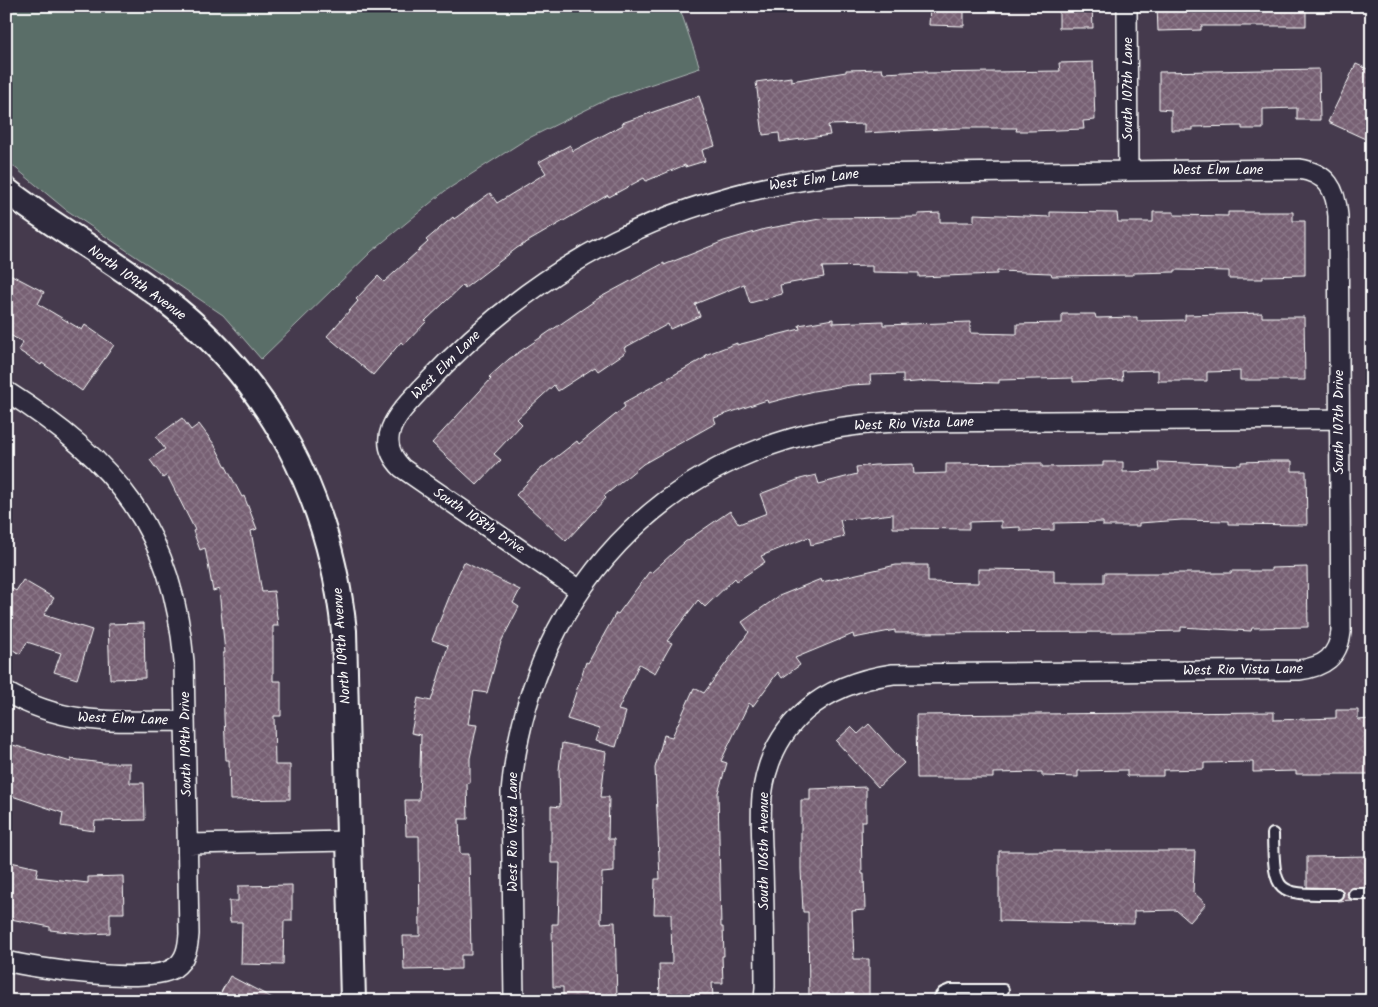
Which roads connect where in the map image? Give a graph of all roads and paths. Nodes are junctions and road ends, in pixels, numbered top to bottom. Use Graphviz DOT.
graph roads {
  1 [pos="1127,6"];
  2 [pos="1128,171"];
  3 [pos="1330,183"];
  4 [pos="6,190"];
  5 [pos="6,391"];
  6 [pos="1338,419"];
  7 [pos="388,444"];
  8 [pos="579,590"];
  9 [pos="1330,660"];
  10 [pos="6,692"];
  11 [pos="827,694"];
  12 [pos="185,721"];
  13 [pos="1274,834"];
  14 [pos="349,841"];
  15 [pos="188,844"];
  16 [pos="1337,894"];
  17 [pos="1354,894"];
  18 [pos="1372,894"];
  19 [pos="6,961"];
  20 [pos="1003,990"];
  21 [pos="353,1001"];
  22 [pos="514,1001"];
  23 [pos="764,1001"];
  24 [pos="937,1001"];
  1 -- 2 [label="street, South 107th Lane"];
  2 -- 3 [label="street, West Elm Lane"];
  2 -- 7 [label="street, West Elm Lane"];
  3 -- 6 [label="street, South 107th Drive"];
  4 -- 14 [label="street, North 109th Avenue"];
  5 -- 12 [label="street, South 109th Drive"];
  6 -- 8 [label="street, West Rio Vista Lane"];
  6 -- 9 [label="street, South 107th Drive"];
  7 -- 8 [label="street, South 108th Drive"];
  8 -- 22 [label="street, West Rio Vista Lane"];
  9 -- 11 [label="street, West Rio Vista Lane"];
  10 -- 12 [label="street, West Elm Lane"];
  11 -- 23 [label="street, South 106th Avenue"];
  12 -- 15 [label="street, South 109th Drive"];
  13 -- 16 [label="lane"];
  14 -- 15 [label="street"];
  14 -- 21 [label="street, North 109th Avenue"];
  15 -- 19 [label="street, South 109th Drive"];
  17 -- 18 [label="lane"];
  20 -- 24 [label="lane"];
}
